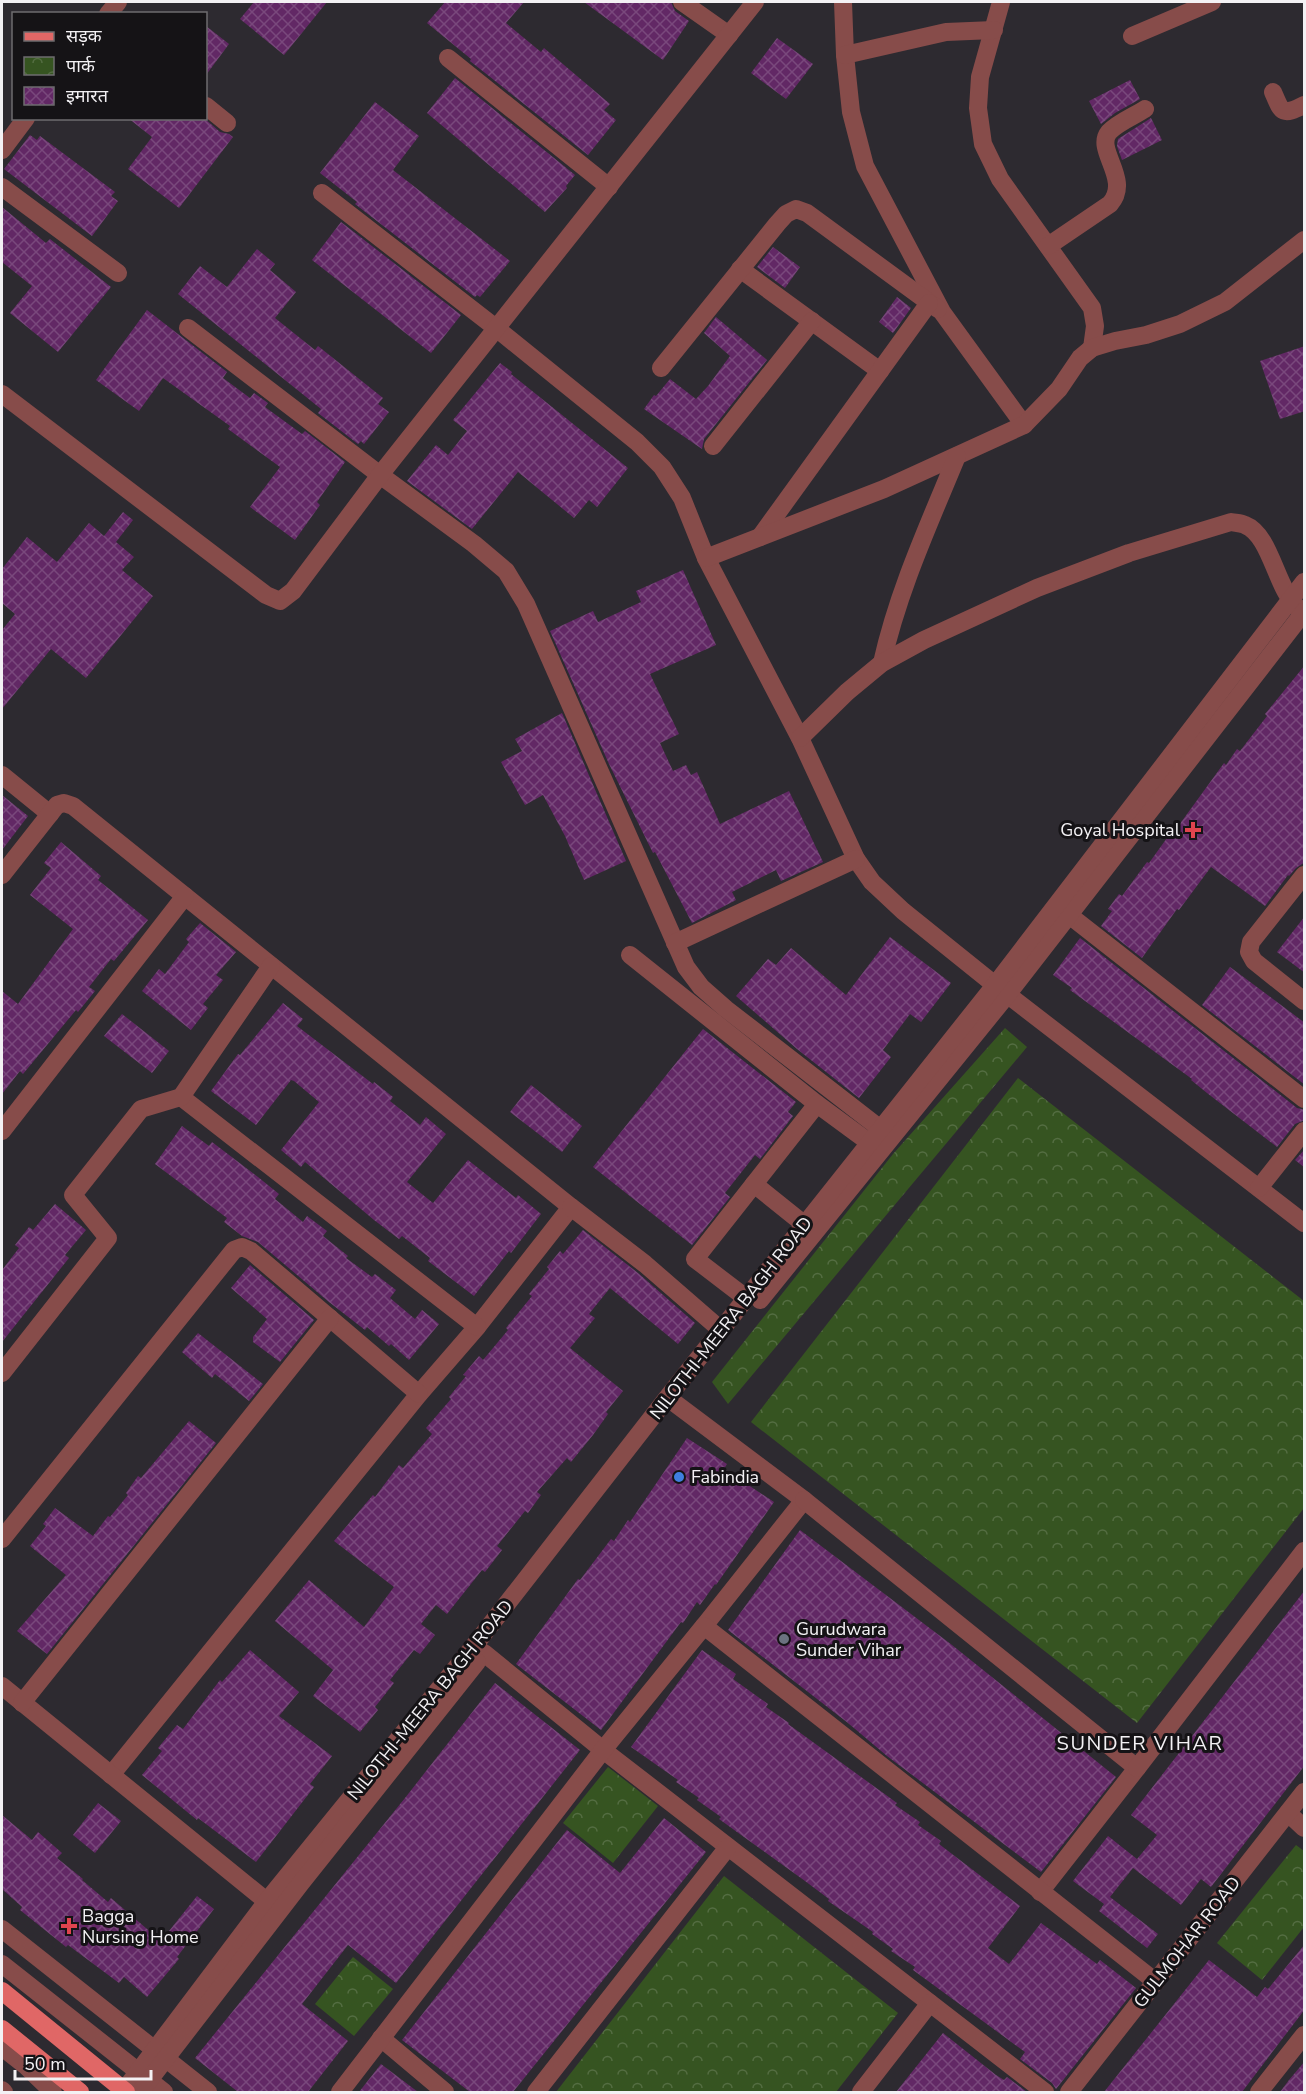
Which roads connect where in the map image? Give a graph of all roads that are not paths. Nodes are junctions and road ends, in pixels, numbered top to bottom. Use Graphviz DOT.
graph roads {
  1 [pos="682,2"];
  2 [pos="755,2"];
  3 [pos="843,2"];
  4 [pos="1001,2"];
  5 [pos="1212,2"];
  6 [pos="994,30"];
  7 [pos="729,35"];
  8 [pos="1132,36"];
  9 [pos="845,55"];
  10 [pos="448,58"];
  11 [pos="1272,92"];
  12 [pos="1305,105"];
  13 [pos="207,107"];
  14 [pos="1145,109"];
  15 [pos="24,120"];
  16 [pos="228,123"];
  17 [pos="2,150"];
  18 [pos="2,187"];
  19 [pos="609,187"];
  20 [pos="321,193"];
  21 [pos="1305,240"];
  22 [pos="1048,246"];
  23 [pos="740,269"];
  24 [pos="118,273"];
  25 [pos="936,308"];
  26 [pos="812,321"];
  27 [pos="188,328"];
  28 [pos="496,328"];
  29 [pos="1092,348"];
  30 [pos="661,368"];
  31 [pos="880,371"];
  32 [pos="2,394"];
  33 [pos="1024,425"];
  34 [pos="712,446"];
  35 [pos="957,456"];
  36 [pos="380,475"];
  37 [pos="760,537"];
  38 [pos="706,558"];
  39 [pos="1305,582"];
  40 [pos="1290,601"];
  41 [pos="1304,612"];
  42 [pos="882,663"];
  43 [pos="800,738"];
  44 [pos="2,774"];
  45 [pos="50,814"];
  46 [pos="856,859"];
  47 [pos="2,875"];
  48 [pos="1305,875"];
  49 [pos="185,896"];
  50 [pos="1069,915"];
  51 [pos="675,943"];
  52 [pos="630,955"];
  53 [pos="271,966"];
  54 [pos="1001,990"];
  55 [pos="1305,1001"];
  56 [pos="181,1097"];
  57 [pos="1305,1099"];
  58 [pos="817,1104"];
  59 [pos="2,1131"];
  60 [pos="1305,1131"];
  61 [pos="881,1136"];
  62 [pos="754,1184"];
  63 [pos="1259,1188"];
  64 [pos="571,1207"];
  65 [pos="1305,1223"];
  66 [pos="805,1225"];
  67 [pos="746,1298"];
  68 [pos="330,1318"];
  69 [pos="477,1327"];
  70 [pos="721,1330"];
  71 [pos="2,1373"];
  72 [pos="419,1394"];
  73 [pos="676,1404"];
  74 [pos="804,1500"];
  75 [pos="2,1539"];
  76 [pos="1305,1551"];
  77 [pos="704,1626"];
  78 [pos="484,1653"];
  79 [pos="2,1686"];
  80 [pos="22,1703"];
  81 [pos="603,1749"];
  82 [pos="1137,1768"];
  83 [pos="111,1775"];
  84 [pos="1305,1792"];
  85 [pos="1288,1813"];
  86 [pos="1305,1828"];
  87 [pos="728,1847"];
  88 [pos="1040,1892"];
  89 [pos="273,1906"];
  90 [pos="2,1929"];
  91 [pos="2,1964"];
  92 [pos="1156,1982"];
  93 [pos="2,1991"];
  94 [pos="930,2003"];
  95 [pos="2,2029"];
  96 [pos="1305,2035"];
  97 [pos="381,2038"];
  98 [pos="2,2047"];
  99 [pos="159,2055"];
  100 [pos="142,2082"];
  101 [pos="53,2092"];
  102 [pos="80,2092"];
  103 [pos="124,2092"];
  104 [pos="164,2092"];
  105 [pos="208,2092"];
  106 [pos="341,2092"];
  107 [pos="445,2092"];
  108 [pos="536,2092"];
  109 [pos="861,2092"];
  110 [pos="1046,2092"];
  111 [pos="1069,2092"];
  112 [pos="1259,2092"];
  1 -- 7 [label="street"];
  2 -- 7 [label="street"];
  3 -- 9 [label="street"];
  4 -- 6 [label="street"];
  5 -- 8 [label="street"];
  6 -- 9 [label="street"];
  6 -- 22 [label="street"];
  7 -- 19 [label="street"];
  9 -- 25 [label="street"];
  10 -- 19 [label="street"];
  11 -- 12 [label="street"];
  13 -- 16 [label="street"];
  14 -- 22 [label="street"];
  15 -- 17 [label="street"];
  18 -- 24 [label="street"];
  19 -- 28 [label="street"];
  20 -- 28 [label="street"];
  21 -- 29 [label="street"];
  22 -- 29 [label="street"];
  23 -- 25 [label="street"];
  23 -- 26 [label="street"];
  23 -- 30 [label="street"];
  25 -- 31 [label="street"];
  25 -- 33 [label="street"];
  26 -- 31 [label="street"];
  26 -- 34 [label="street"];
  27 -- 36 [label="street"];
  28 -- 36 [label="street"];
  28 -- 38 [label="street"];
  29 -- 33 [label="street"];
  31 -- 37 [label="street"];
  32 -- 36 [label="street"];
  33 -- 35 [label="street"];
  35 -- 37 [label="street"];
  35 -- 42 [label="street"];
  36 -- 51 [label="street"];
  37 -- 38 [label="street"];
  38 -- 43 [label="street"];
  39 -- 40 [label="street, NILOTHI-MEERA BAGH ROAD"];
  40 -- 41 [label="street"];
  40 -- 42 [label="street"];
  40 -- 54 [label="street, NILOTHI-MEERA BAGH ROAD"];
  41 -- 50 [label="street, NILOTHI-MEERA BAGH ROAD"];
  42 -- 43 [label="street"];
  43 -- 46 [label="street"];
  44 -- 45 [label="street"];
  45 -- 47 [label="street"];
  45 -- 49 [label="street"];
  46 -- 51 [label="street"];
  46 -- 54 [label="street"];
  48 -- 55 [label="street"];
  49 -- 53 [label="street"];
  49 -- 59 [label="street"];
  50 -- 54 [label="street, NILOTHI-MEERA BAGH ROAD"];
  50 -- 57 [label="street"];
  51 -- 61 [label="street"];
  52 -- 58 [label="street"];
  53 -- 56 [label="street"];
  53 -- 64 [label="street"];
  54 -- 61 [label="street, NILOTHI-MEERA BAGH ROAD"];
  54 -- 63 [label="street"];
  56 -- 69 [label="street"];
  56 -- 71 [label="street"];
  58 -- 61 [label="street"];
  58 -- 62 [label="street"];
  60 -- 63 [label="street"];
  61 -- 66 [label="street, NILOTHI-MEERA BAGH ROAD"];
  61 -- 73 [label="street, NILOTHI-MEERA BAGH ROAD"];
  62 -- 66 [label="street"];
  62 -- 67 [label="street"];
  63 -- 65 [label="street"];
  64 -- 69 [label="street"];
  64 -- 70 [label="street"];
  66 -- 67 [label="street, NILOTHI-MEERA BAGH ROAD"];
  67 -- 70 [label="street, NILOTHI-MEERA BAGH ROAD"];
  68 -- 72 [label="street"];
  68 -- 75 [label="street"];
  68 -- 80 [label="street"];
  69 -- 72 [label="street"];
  70 -- 89 [label="street, NILOTHI-MEERA BAGH ROAD"];
  72 -- 83 [label="street"];
  73 -- 74 [label="street"];
  73 -- 78 [label="street, NILOTHI-MEERA BAGH ROAD"];
  74 -- 77 [label="street"];
  74 -- 82 [label="street"];
  76 -- 82 [label="street"];
  77 -- 81 [label="street"];
  77 -- 88 [label="street"];
  78 -- 81 [label="street"];
  78 -- 89 [label="street, NILOTHI-MEERA BAGH ROAD"];
  79 -- 80 [label="street"];
  80 -- 83 [label="street"];
  81 -- 87 [label="street"];
  81 -- 97 [label="street"];
  82 -- 88 [label="street"];
  83 -- 89 [label="street"];
  84 -- 85 [label="street, GULMOHAR ROAD"];
  85 -- 86 [label="street"];
  85 -- 92 [label="street, GULMOHAR ROAD"];
  87 -- 94 [label="street"];
  87 -- 108 [label="street"];
  88 -- 92 [label="street"];
  89 -- 99 [label="street, NILOTHI-MEERA BAGH ROAD"];
  90 -- 99 [label="street"];
  91 -- 100 [label="street"];
  92 -- 111 [label="street, GULMOHAR ROAD"];
  93 -- 103 [label="main road"];
  94 -- 109 [label="street"];
  94 -- 110 [label="street"];
  95 -- 102 [label="main road"];
  96 -- 112 [label="street"];
  97 -- 106 [label="street"];
  97 -- 107 [label="street"];
  98 -- 101 [label="street"];
  99 -- 100 [label="street, NILOTHI-MEERA BAGH ROAD"];
  99 -- 105 [label="street"];
  100 -- 103 [label="street, NILOTHI-MEERA BAGH ROAD"];
  100 -- 104 [label="street"];
}
